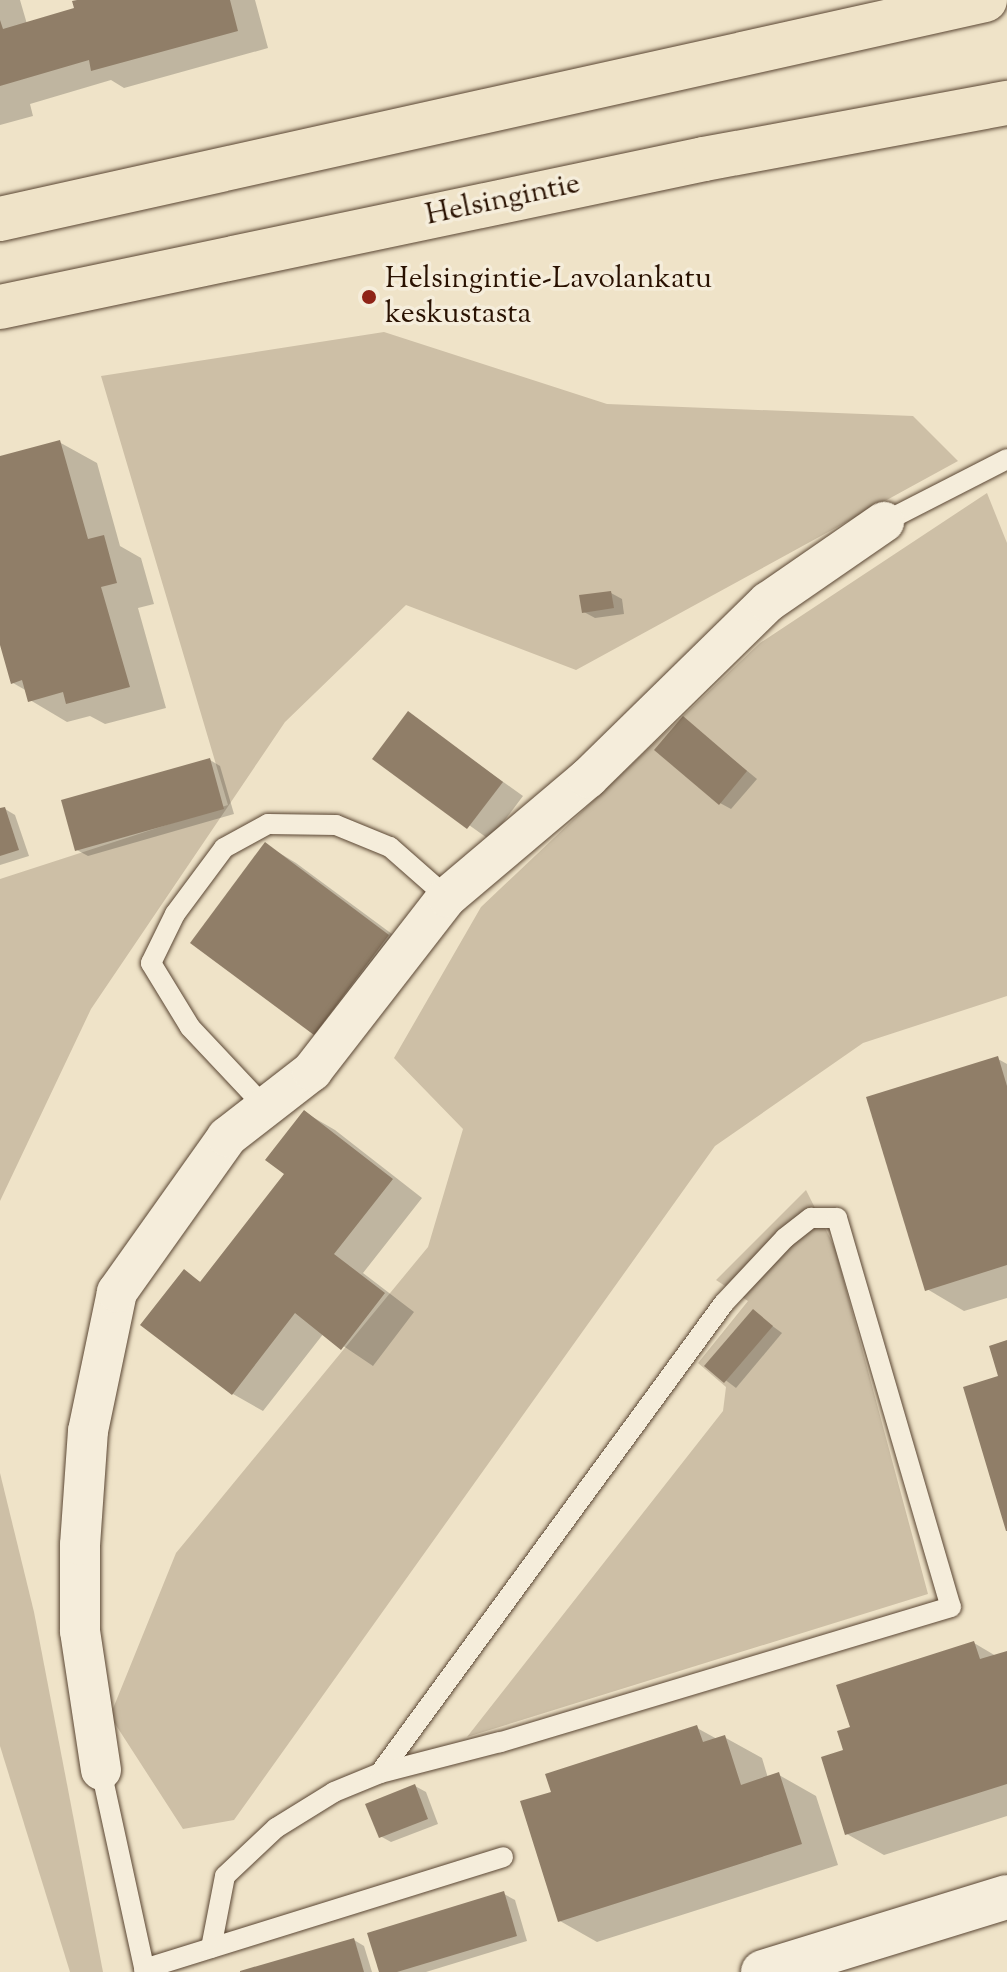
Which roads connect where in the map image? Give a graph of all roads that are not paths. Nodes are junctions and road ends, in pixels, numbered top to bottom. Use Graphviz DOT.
graph roads {
  1 [pos="985,0"];
  2 [pos="1007,103"];
  3 [pos="0,219"];
  4 [pos="0,307"];
  5 [pos="1007,459"];
  6 [pos="884,522"];
  7 [pos="447,897"];
  8 [pos="265,1107"];
  9 [pos="101,1770"];
  10 [pos="380,1773"];
  11 [pos="503,1857"];
  12 [pos="1007,1897"];
  13 [pos="211,1948"];
  14 [pos="144,1970"];
  15 [pos="763,1972"];
  1 -- 3 [label="main road"];
  2 -- 4 [label="main road, Helsingintie"];
  5 -- 6 [label="lane"];
  6 -- 7 [label="street"];
  7 -- 8 [label="street"];
  7 -- 8 [label="lane"];
  8 -- 9 [label="street"];
  9 -- 14 [label="lane"];
  10 -- 10 [label="lane"];
  10 -- 13 [label="lane"];
  11 -- 13 [label="lane"];
  12 -- 15 [label="street"];
  13 -- 14 [label="lane"];
}
